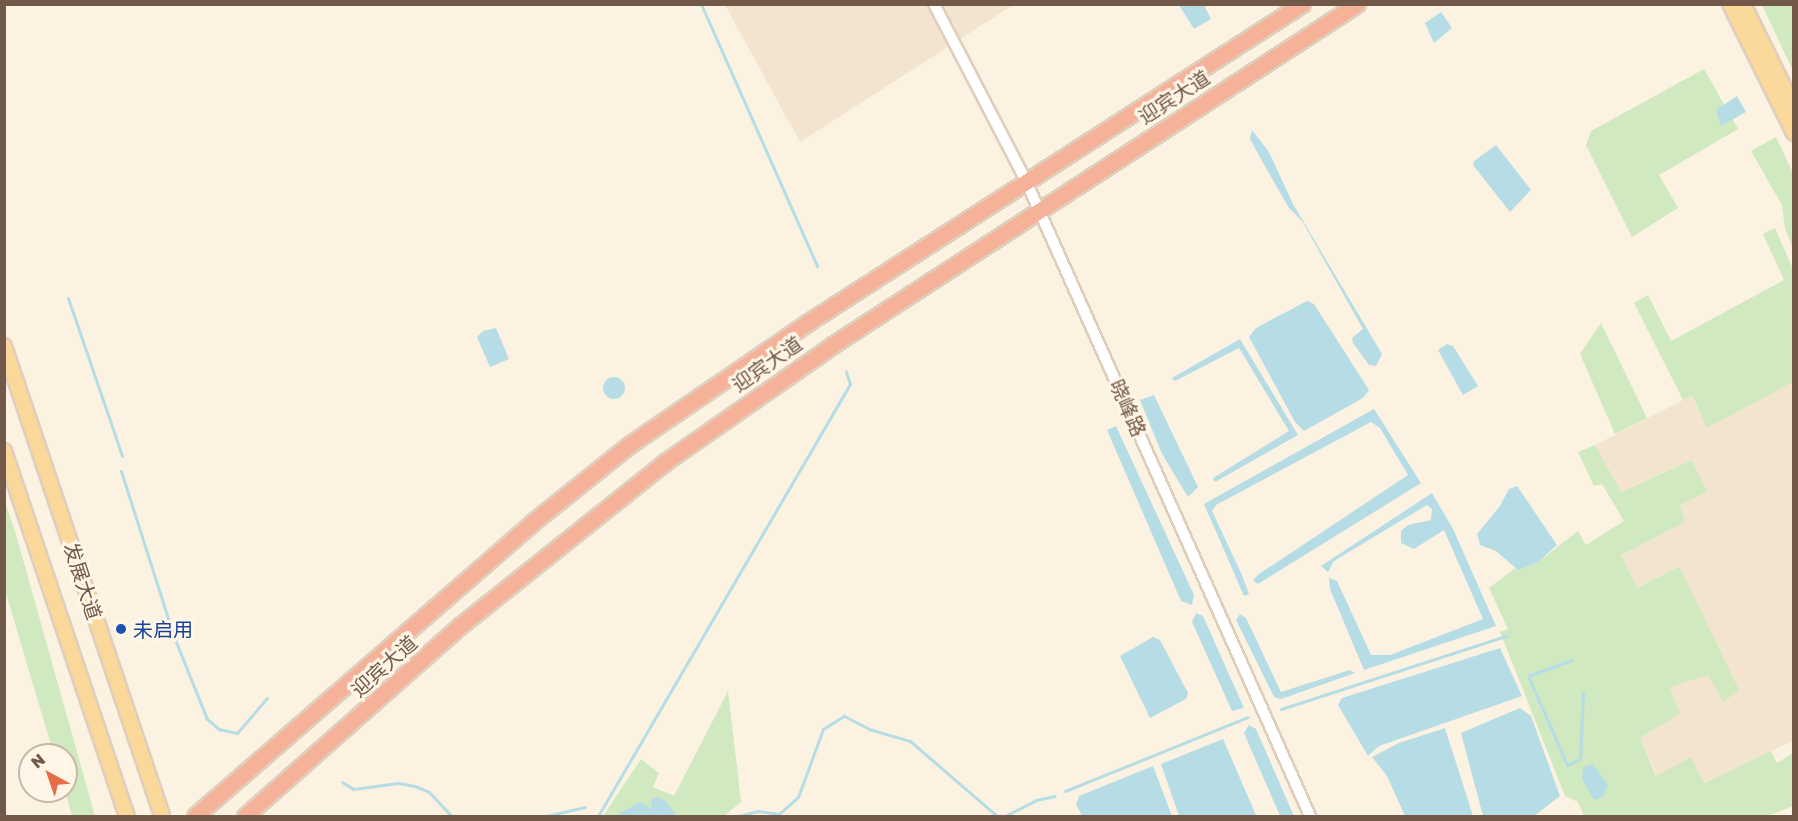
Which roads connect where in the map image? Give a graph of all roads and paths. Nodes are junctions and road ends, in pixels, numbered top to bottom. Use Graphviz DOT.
graph roads {
  1 [pos="934,4"];
  2 [pos="1302,4"];
  3 [pos="1357,4"];
  4 [pos="1730,4"];
  5 [pos="1743,4"];
  6 [pos="1794,108"];
  7 [pos="1794,133"];
  8 [pos="1026,181"];
  9 [pos="1039,210"];
  10 [pos="4,346"];
  11 [pos="4,451"];
  12 [pos="127,816"];
  13 [pos="162,816"];
  14 [pos="195,816"];
  15 [pos="245,816"];
  16 [pos="1310,816"];
  1 -- 8 [label="street, 晓峰路"];
  2 -- 8 [label="highway, 迎宾大道"];
  3 -- 9 [label="highway, 迎宾大道"];
  4 -- 7 [label="main road"];
  5 -- 6 [label="main road"];
  8 -- 9 [label="street, 晓峰路"];
  8 -- 14 [label="highway, 迎宾大道"];
  9 -- 15 [label="highway, 迎宾大道"];
  9 -- 16 [label="street, 晓峰路"];
  10 -- 13 [label="main road, 发展大道"];
  11 -- 12 [label="main road, 发展大道"];
}
